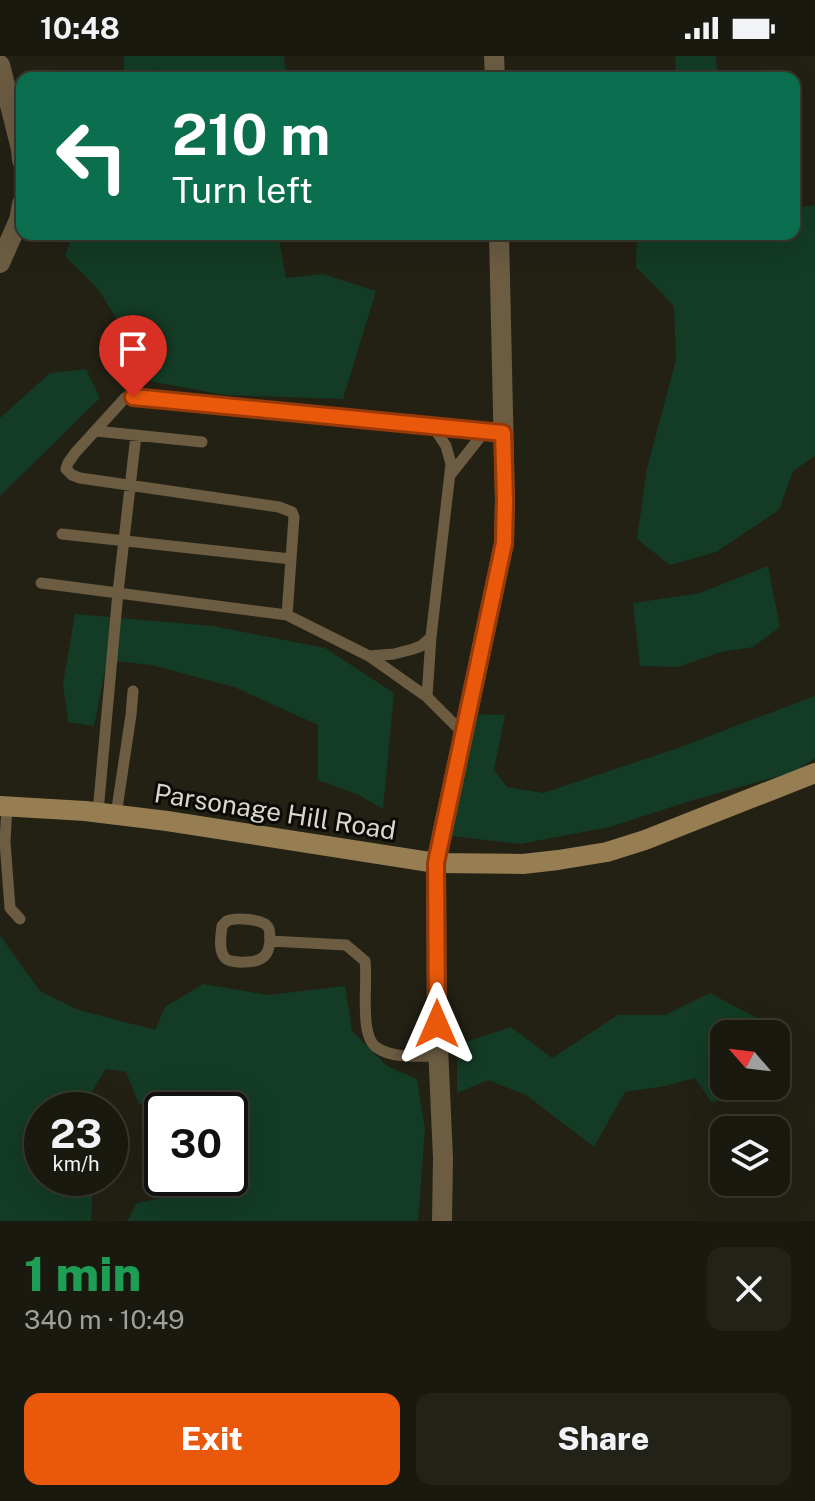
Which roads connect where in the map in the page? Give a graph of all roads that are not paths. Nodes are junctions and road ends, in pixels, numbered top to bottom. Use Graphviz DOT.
graph roads {
  1 [pos="0,65"];
  2 [pos="16,129"];
  3 [pos="16,227"];
  4 [pos="499,240"];
  5 [pos="0,263"];
  6 [pos="432,425"];
  7 [pos="96,431"];
  8 [pos="494,432"];
  9 [pos="136,435"];
  10 [pos="202,442"];
  11 [pos="449,476"];
  12 [pos="131,485"];
  13 [pos="62,534"];
  14 [pos="124,540"];
  15 [pos="291,559"];
  16 [pos="41,583"];
  17 [pos="118,592"];
  18 [pos="287,615"];
  19 [pos="431,637"];
  20 [pos="369,656"];
  21 [pos="133,691"];
  22 [pos="427,697"];
  23 [pos="463,733"];
  24 [pos="815,773"];
  25 [pos="4,806"];
  26 [pos="107,814"];
  27 [pos="436,863"];
  28 [pos="20,919"];
  29 [pos="270,941"];
  30 [pos="438,1056"];
  31 [pos="442,1221"];
  1 -- 2 [label="street"];
  3 -- 5 [label="street"];
  4 -- 8 [label="street"];
  6 -- 7 [label="lane"];
  6 -- 8 [label="lane"];
  6 -- 11 [label="lane"];
  7 -- 9 [label="lane"];
  7 -- 12 [label="lane"];
  8 -- 11 [label="lane"];
  8 -- 23 [label="street"];
  9 -- 10 [label="lane"];
  9 -- 12 [label="lane"];
  11 -- 19 [label="lane"];
  12 -- 14 [label="lane"];
  12 -- 15 [label="lane"];
  13 -- 14 [label="lane"];
  14 -- 15 [label="lane"];
  14 -- 17 [label="lane"];
  15 -- 18 [label="lane"];
  16 -- 17 [label="lane"];
  17 -- 18 [label="lane"];
  17 -- 26 [label="lane"];
  18 -- 20 [label="lane"];
  19 -- 20 [label="lane"];
  19 -- 22 [label="lane"];
  20 -- 22 [label="lane"];
  21 -- 26 [label="lane"];
  22 -- 23 [label="lane"];
  23 -- 27 [label="street"];
  24 -- 27 [label="street, Parsonage Hill Road"];
  25 -- 26 [label="street, Parsonage Hill Road"];
  25 -- 28 [label="lane"];
  26 -- 27 [label="street, Parsonage Hill Road"];
  27 -- 30 [label="street"];
  29 -- 29 [label="lane"];
  29 -- 30 [label="lane"];
  30 -- 31 [label="street"];
}
